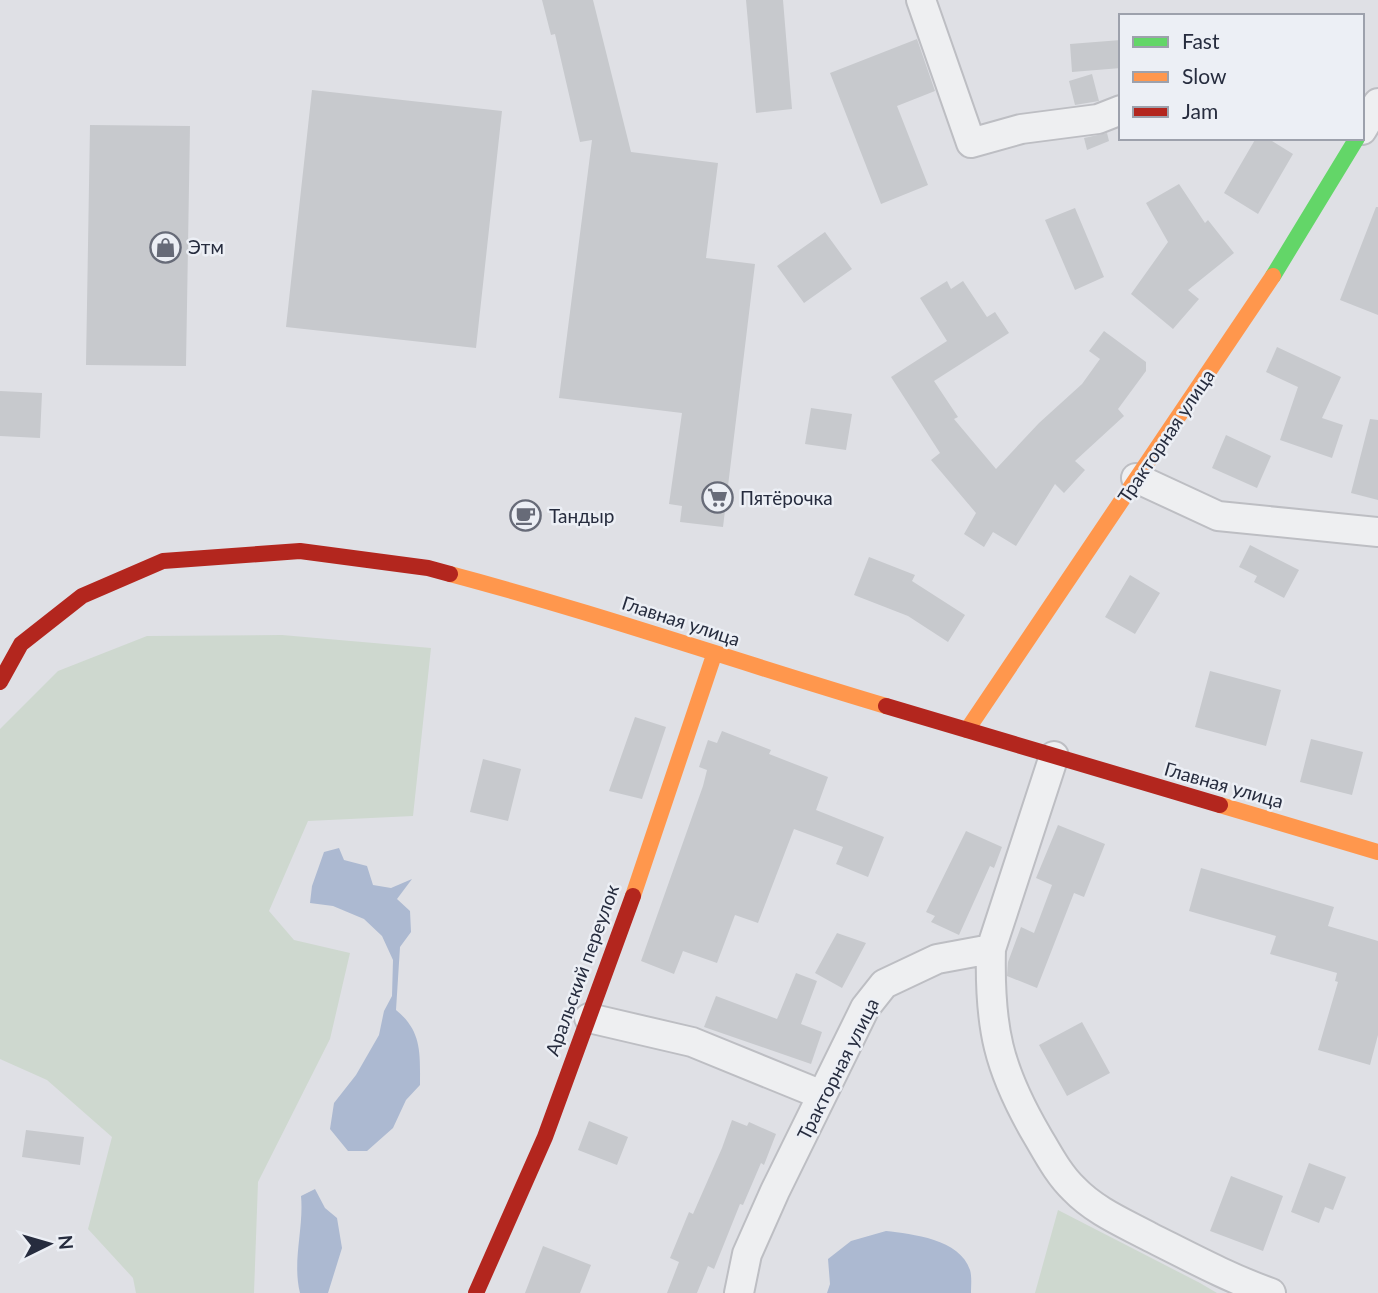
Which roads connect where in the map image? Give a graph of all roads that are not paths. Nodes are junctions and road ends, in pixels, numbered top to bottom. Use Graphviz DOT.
graph roads {
  1 [pos="921,0"];
  2 [pos="1378,101"];
  3 [pos="1119,111"];
  4 [pos="1364,126"];
  5 [pos="1356,140"];
  6 [pos="1136,478"];
  7 [pos="1378,532"];
  8 [pos="714,655"];
  9 [pos="0,682"];
  10 [pos="967,730"];
  11 [pos="1054,756"];
  12 [pos="1378,852"];
  13 [pos="991,949"];
  14 [pos="589,1018"];
  15 [pos="821,1095"];
  16 [pos="476,1293"];
  17 [pos="739,1293"];
  18 [pos="1271,1293"];
  1 -- 3 [label="street"];
  2 -- 4 [label="street"];
  5 -- 6 [label="main road, Тракторная улица"];
  6 -- 7 [label="street"];
  6 -- 10 [label="main road, Тракторная улица"];
  8 -- 9 [label="main road, Главная улица"];
  8 -- 10 [label="main road, Главная улица"];
  8 -- 14 [label="main road, Аральский переулок"];
  10 -- 11 [label="main road, Главная улица"];
  11 -- 12 [label="main road, Главная улица"];
  11 -- 13 [label="street"];
  13 -- 15 [label="street, Тракторная улица"];
  13 -- 18 [label="street"];
  14 -- 15 [label="street"];
  14 -- 16 [label="main road, Аральский переулок"];
  15 -- 17 [label="street, Тракторная улица"];
}
